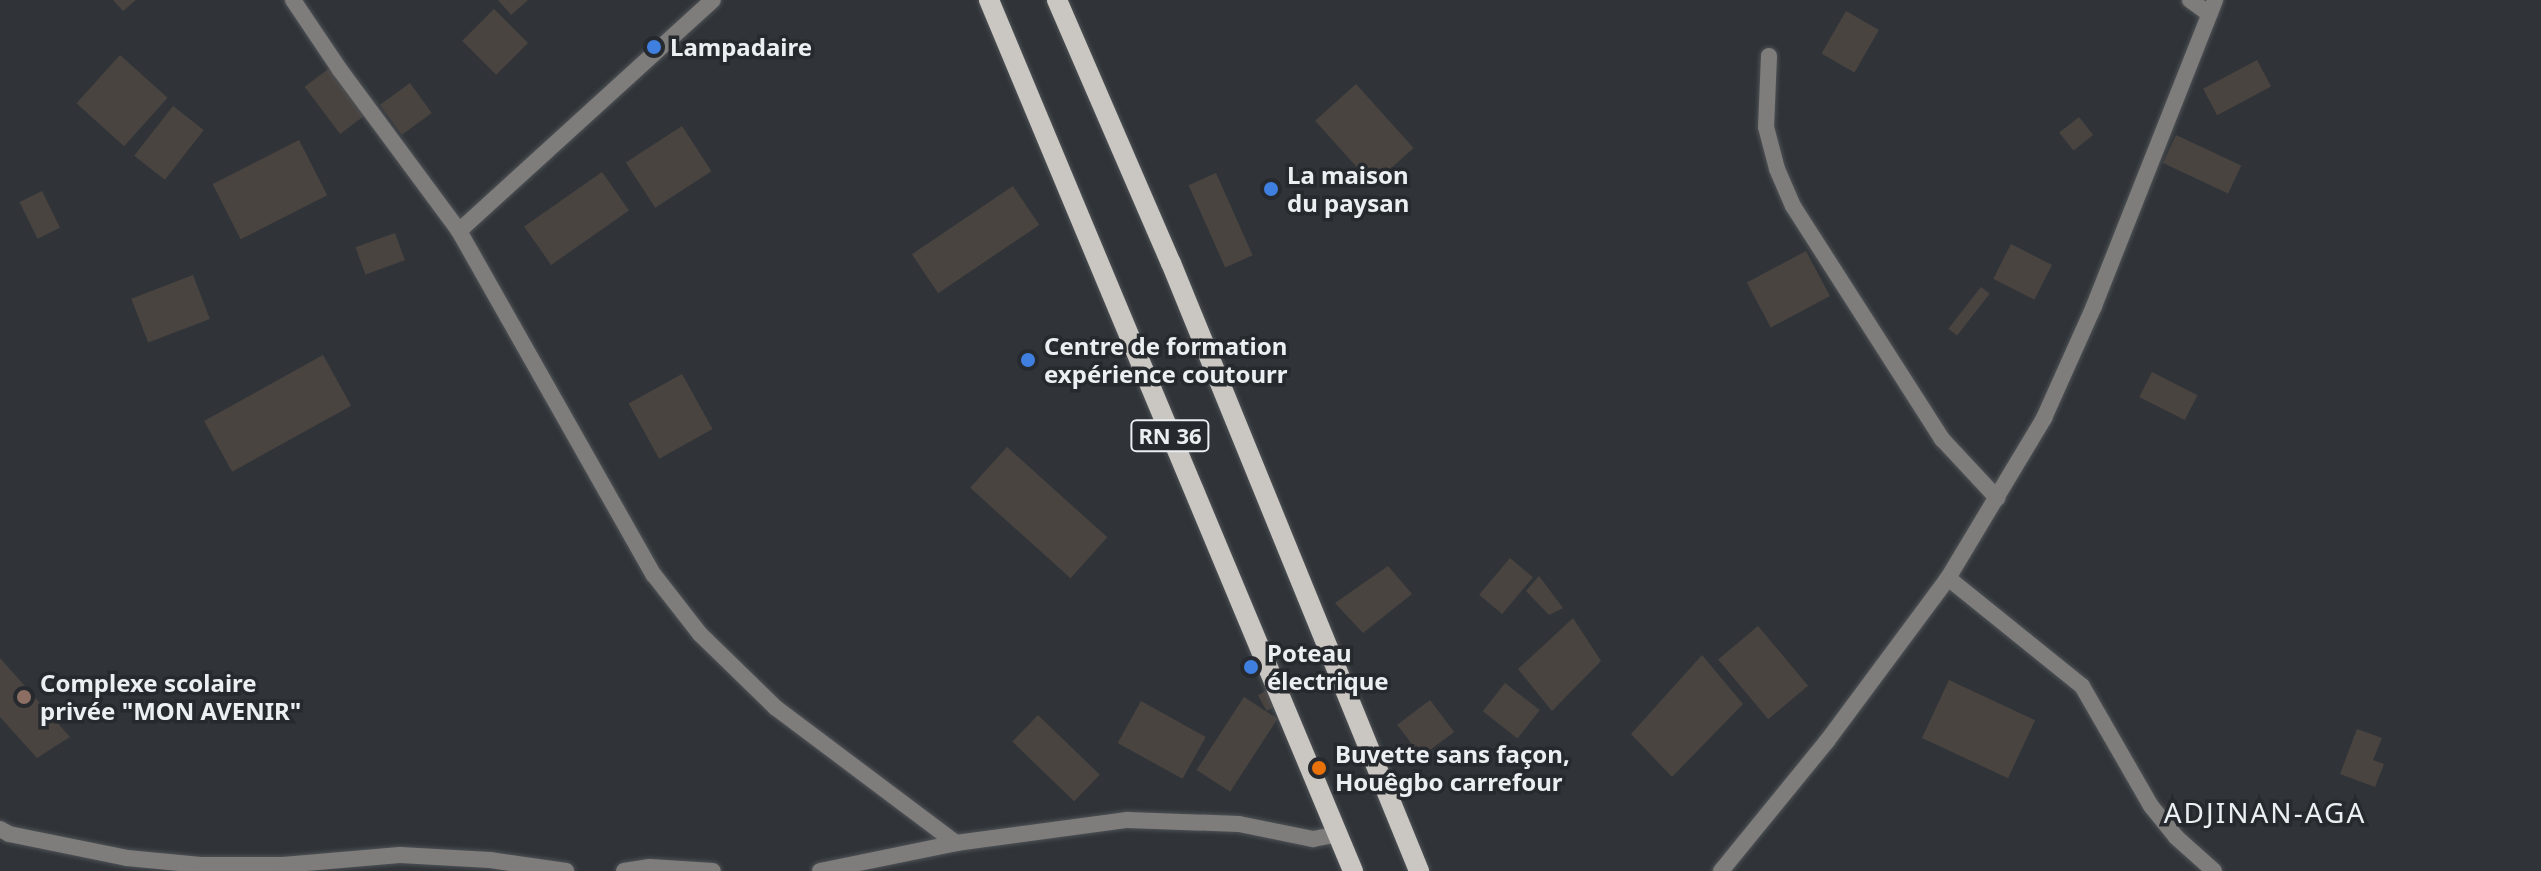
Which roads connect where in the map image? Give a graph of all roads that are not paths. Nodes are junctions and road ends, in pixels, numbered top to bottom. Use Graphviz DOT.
graph roads {
  1 [pos="293,0"];
  2 [pos="713,0"];
  3 [pos="989,0"];
  4 [pos="1057,0"];
  5 [pos="2190,0"];
  6 [pos="2212,7"];
  7 [pos="1769,56"];
  8 [pos="459,231"];
  9 [pos="1997,498"];
  10 [pos="1948,578"];
  11 [pos="3,834"];
  12 [pos="1339,834"];
  13 [pos="956,843"];
  14 [pos="566,871"];
  15 [pos="624,871"];
  16 [pos="713,871"];
  17 [pos="820,871"];
  18 [pos="1353,871"];
  19 [pos="1419,871"];
  20 [pos="1721,871"];
  21 [pos="2214,871"];
  1 -- 8 [label="street"];
  2 -- 8 [label="street"];
  3 -- 12 [label="main road, RN 36"];
  4 -- 19 [label="main road, RN 36"];
  5 -- 6 [label="street"];
  6 -- 9 [label="street"];
  7 -- 9 [label="street"];
  8 -- 13 [label="street"];
  9 -- 10 [label="street"];
  10 -- 20 [label="street"];
  10 -- 21 [label="street"];
  11 -- 14 [label="street"];
  12 -- 13 [label="street"];
  12 -- 18 [label="main road, RN 36"];
  13 -- 17 [label="street"];
  15 -- 16 [label="street"];
}
